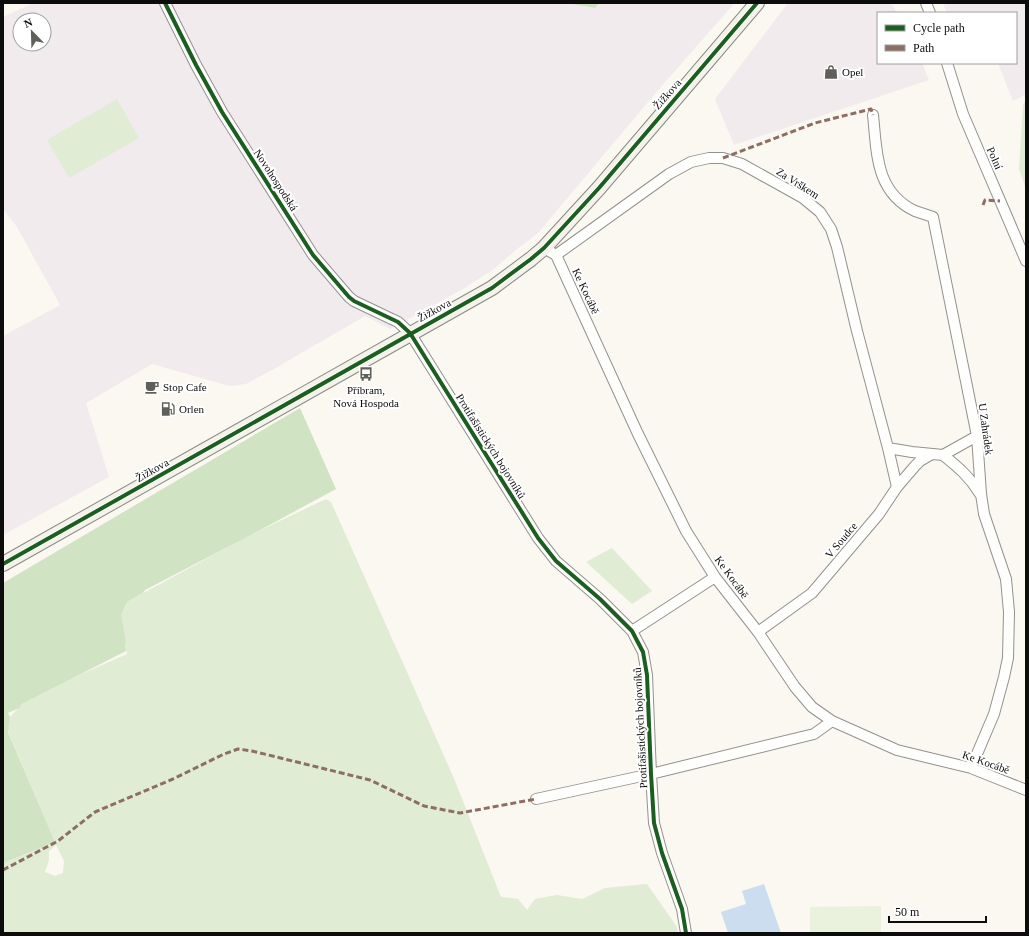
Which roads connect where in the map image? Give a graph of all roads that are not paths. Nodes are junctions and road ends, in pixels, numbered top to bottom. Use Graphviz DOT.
graph roads {
  1 [pos="165,3"];
  2 [pos="757,3"];
  3 [pos="947,64"];
  4 [pos="873,115"];
  5 [pos="544,248"];
  6 [pos="556,255"];
  7 [pos="1026,261"];
  8 [pos="410,333"];
  9 [pos="977,436"];
  10 [pos="888,448"];
  11 [pos="938,455"];
  12 [pos="897,487"];
  13 [pos="981,494"];
  14 [pos="3,564"];
  15 [pos="715,576"];
  16 [pos="632,631"];
  17 [pos="758,632"];
  18 [pos="832,721"];
  19 [pos="971,768"];
  20 [pos="651,774"];
  21 [pos="1026,790"];
  22 [pos="536,799"];
  23 [pos="686,933"];
  1 -- 8 [label="street, Novohospodská"];
  2 -- 5 [label="street, Žižkova"];
  3 -- 7 [label="street, Polní"];
  4 -- 9 [label="street, U Zahrádek"];
  5 -- 6 [label="street"];
  5 -- 8 [label="street, Žižkova"];
  6 -- 10 [label="street, Za Vrškem"];
  6 -- 15 [label="street, Ke Kocábě"];
  8 -- 14 [label="street, Žižkova"];
  8 -- 16 [label="street, Protifašistických bojovníků"];
  9 -- 11 [label="street, V Soudce"];
  9 -- 13 [label="street, U Zahrádek"];
  10 -- 11 [label="street"];
  10 -- 12 [label="street, Za Vrškem"];
  11 -- 12 [label="street, V Soudce"];
  11 -- 13 [label="street"];
  12 -- 17 [label="street, V Soudce"];
  13 -- 19 [label="street, U Zahrádek"];
  15 -- 16 [label="street"];
  15 -- 17 [label="street, Ke Kocábě"];
  16 -- 20 [label="street, Protifašistických bojovníků"];
  17 -- 18 [label="street, Ke Kocábě"];
  18 -- 19 [label="street, Ke Kocábě"];
  18 -- 20 [label="street, Protifašistických bojovníků"];
  19 -- 21 [label="street, Ke Kocábě"];
  20 -- 22 [label="street, Protifašistických bojovníků"];
  20 -- 23 [label="street, Protifašistických bojovníků"];
}
